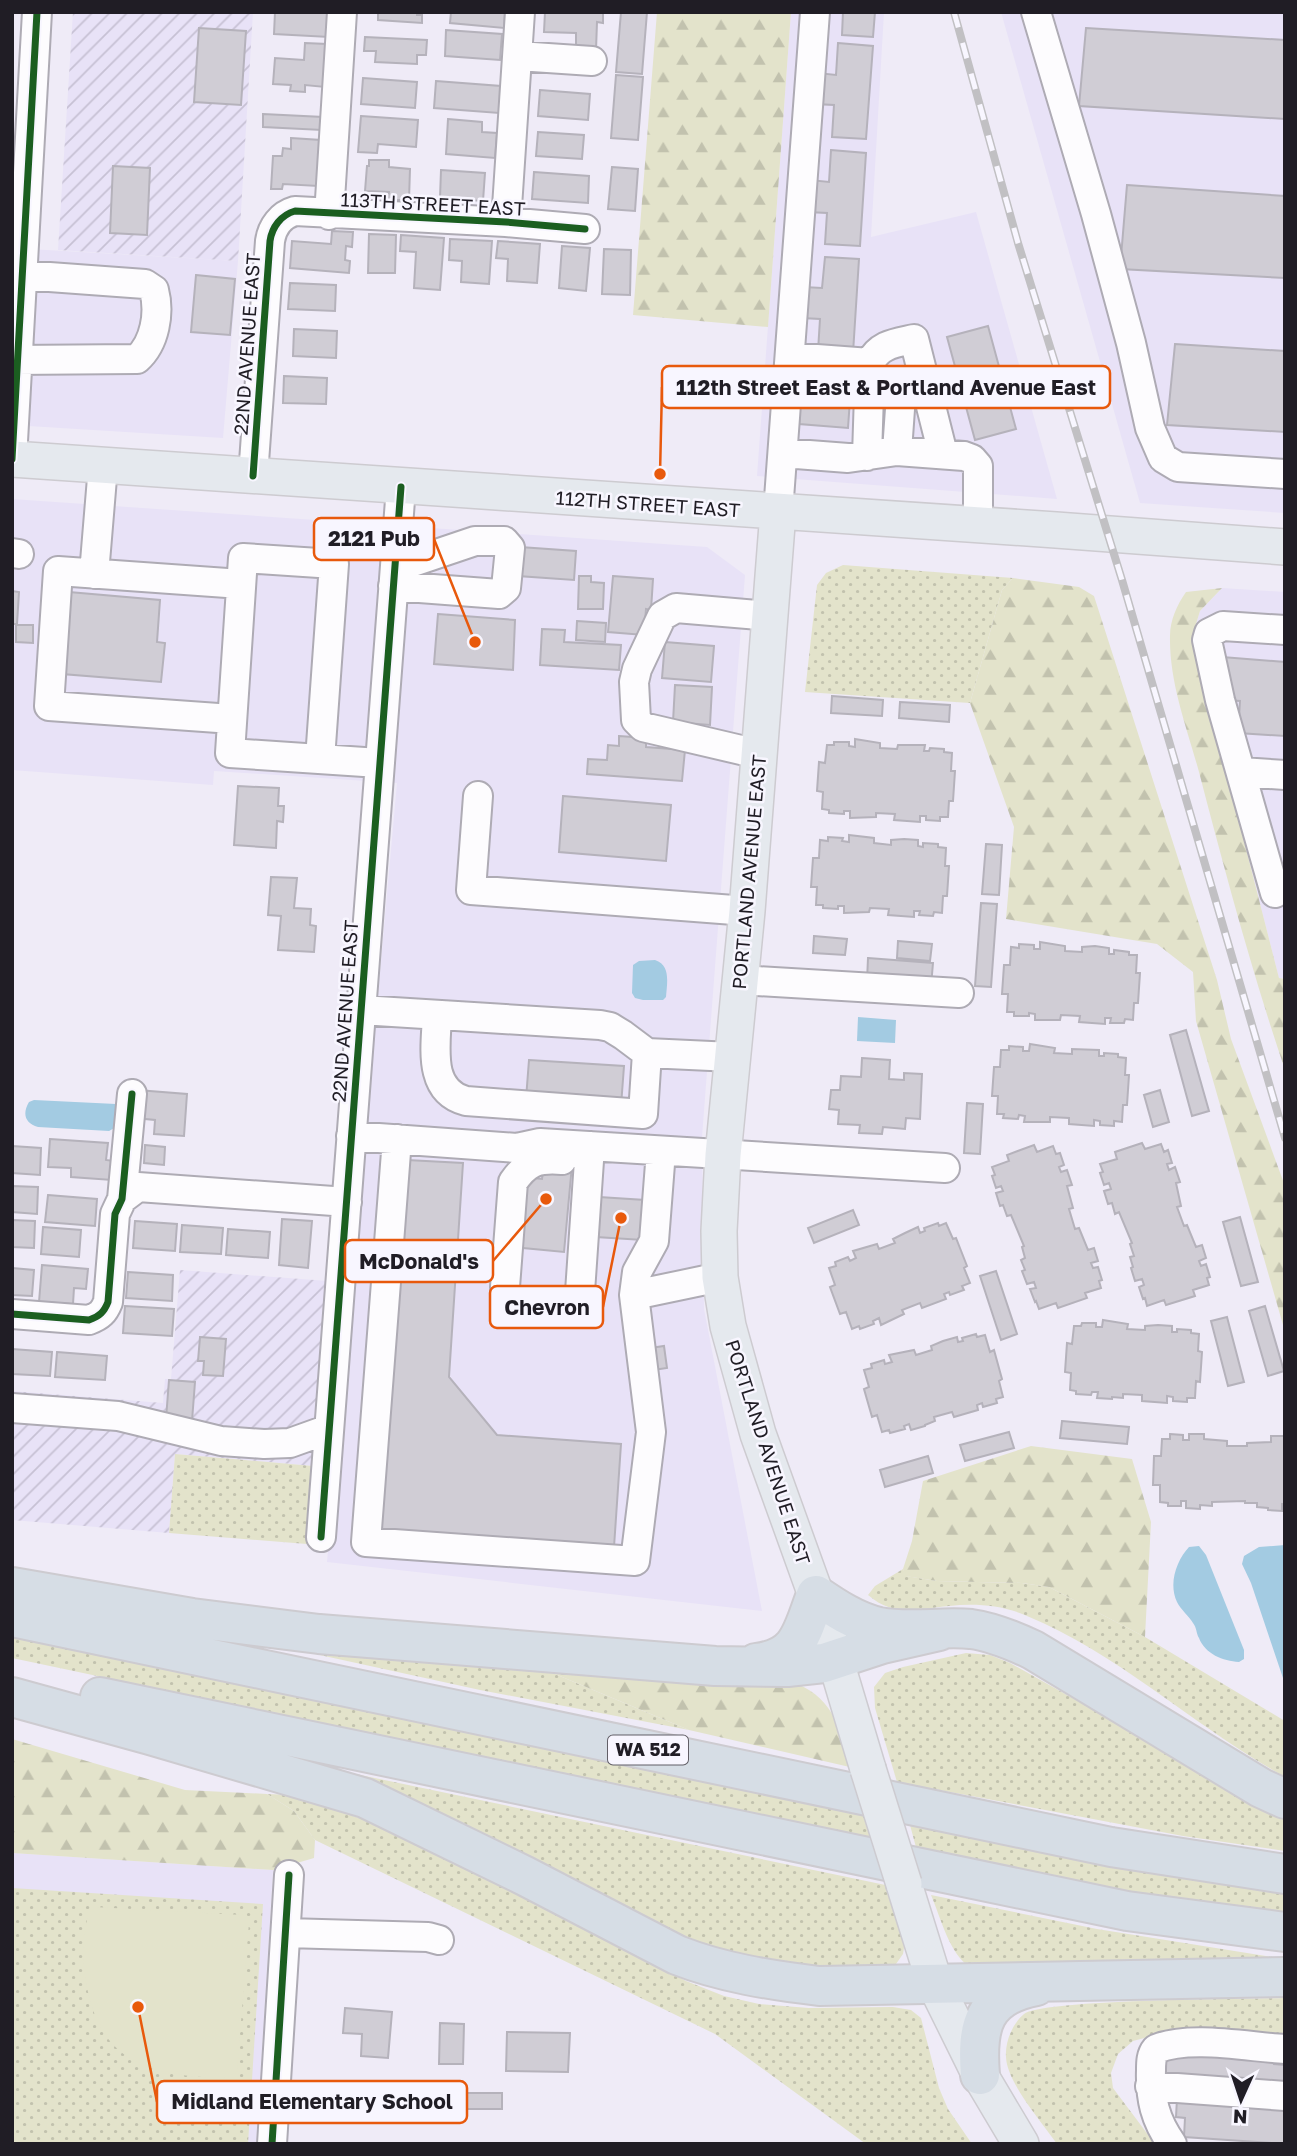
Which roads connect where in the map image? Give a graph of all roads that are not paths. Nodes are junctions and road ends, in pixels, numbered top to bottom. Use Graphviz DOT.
graph roads {
  1 [pos="37,12"];
  2 [pos="342,12"];
  3 [pos="520,12"];
  4 [pos="815,12"];
  5 [pos="1036,12"];
  6 [pos="518,56"];
  7 [pos="592,61"];
  8 [pos="329,215"];
  9 [pos="283,218"];
  10 [pos="506,222"];
  11 [pos="585,229"];
  12 [pos="22,275"];
  13 [pos="790,357"];
  14 [pos="15,360"];
  15 [pos="870,363"];
  16 [pos="924,379"];
  17 [pos="897,451"];
  18 [pos="783,453"];
  19 [pos="943,454"];
  20 [pos="867,456"];
  21 [pos="12,459"];
  22 [pos="103,466"];
  23 [pos="1285,474"];
  24 [pos="253,476"];
  25 [pos="401,487"];
  26 [pos="778,512"];
  27 [pos="978,525"];
  28 [pos="1285,547"];
  29 [pos="94,574"];
  30 [pos="241,584"];
  31 [pos="769,616"];
  32 [pos="1285,630"];
  33 [pos="232,719"];
  34 [pos="758,754"];
  35 [pos="320,759"];
  36 [pos="379,763"];
  37 [pos="1241,772"];
  38 [pos="1285,775"];
  39 [pos="478,796"];
  40 [pos="1275,893"];
  41 [pos="747,911"];
  42 [pos="740,980"];
  43 [pos="959,993"];
  44 [pos="361,1010"];
  45 [pos="438,1015"];
  46 [pos="647,1053"];
  47 [pos="733,1057"];
  48 [pos="132,1094"];
  49 [pos="351,1136"];
  50 [pos="397,1139"];
  51 [pos="661,1151"];
  52 [pos="590,1154"];
  53 [pos="723,1155"];
  54 [pos="945,1168"];
  55 [pos="122,1199"];
  56 [pos="346,1202"];
  57 [pos="720,1277"];
  58 [pos="505,1287"];
  59 [pos="580,1292"];
  60 [pos="635,1295"];
  61 [pos="12,1314"];
  62 [pos="12,1408"];
  63 [pos="329,1429"];
  64 [pos="324,1503"];
  65 [pos="369,1506"];
  66 [pos="321,1537"];
  67 [pos="12,1587"];
  68 [pos="816,1595"];
  69 [pos="12,1617"];
  70 [pos="939,1631"];
  71 [pos="835,1660"];
  72 [pos="715,1667"];
  73 [pos="12,1678"];
  74 [pos="12,1698"];
  75 [pos="1285,1799"];
  76 [pos="1285,1874"];
  77 [pos="289,1875"];
  78 [pos="1285,1932"];
  79 [pos="286,1933"];
  80 [pos="439,1940"];
  81 [pos="1285,1977"];
  82 [pos="1061,1981"];
  83 [pos="935,1984"];
  84 [pos="1285,2049"];
  85 [pos="980,2075"];
  86 [pos="1150,2086"];
  87 [pos="1285,2096"];
  88 [pos="272,2144"];
  89 [pos="1021,2144"];
  90 [pos="1172,2144"];
  1 -- 12 [label="street"];
  2 -- 8 [label="street"];
  3 -- 6 [label="street"];
  4 -- 13 [label="street"];
  5 -- 23 [label="street"];
  6 -- 7 [label="street"];
  6 -- 10 [label="street"];
  8 -- 9 [label="street, 113TH STREET EAST"];
  8 -- 10 [label="street, 113TH STREET EAST"];
  9 -- 24 [label="street, 22ND AVENUE EAST"];
  10 -- 11 [label="street, 113TH STREET EAST"];
  12 -- 14 [label="street"];
  12 -- 14 [label="street"];
  13 -- 15 [label="street"];
  13 -- 18 [label="street"];
  14 -- 21 [label="street"];
  15 -- 16 [label="street"];
  15 -- 20 [label="street"];
  16 -- 17 [label="street"];
  16 -- 19 [label="street"];
  17 -- 19 [label="street"];
  17 -- 20 [label="street"];
  18 -- 20 [label="street"];
  18 -- 26 [label="street"];
  19 -- 27 [label="street"];
  21 -- 22 [label="main road, 112TH STREET EAST"];
  22 -- 24 [label="main road, 112TH STREET EAST"];
  22 -- 29 [label="street"];
  24 -- 25 [label="main road, 112TH STREET EAST"];
  25 -- 26 [label="main road, 112TH STREET EAST"];
  25 -- 36 [label="street, 22ND AVENUE EAST"];
  26 -- 27 [label="main road, 112TH STREET EAST"];
  26 -- 31 [label="main road, PORTLAND AVENUE EAST"];
  27 -- 28 [label="main road, 112TH STREET EAST"];
  29 -- 30 [label="street"];
  29 -- 33 [label="street"];
  30 -- 33 [label="street"];
  30 -- 35 [label="street"];
  31 -- 34 [label="main road, PORTLAND AVENUE EAST"];
  31 -- 34 [label="street"];
  32 -- 37 [label="street"];
  33 -- 35 [label="street"];
  34 -- 41 [label="main road, PORTLAND AVENUE EAST"];
  35 -- 36 [label="street"];
  36 -- 44 [label="street, 22ND AVENUE EAST"];
  37 -- 38 [label="street"];
  37 -- 40 [label="street"];
  39 -- 41 [label="street"];
  41 -- 42 [label="main road, PORTLAND AVENUE EAST"];
  42 -- 43 [label="street"];
  42 -- 47 [label="main road, PORTLAND AVENUE EAST"];
  44 -- 45 [label="street"];
  44 -- 49 [label="street, 22ND AVENUE EAST"];
  45 -- 46 [label="street"];
  45 -- 46 [label="street"];
  46 -- 47 [label="street"];
  47 -- 53 [label="main road, PORTLAND AVENUE EAST"];
  48 -- 55 [label="street"];
  49 -- 50 [label="street"];
  49 -- 56 [label="street, 22ND AVENUE EAST"];
  50 -- 52 [label="street"];
  50 -- 65 [label="street"];
  51 -- 52 [label="street"];
  51 -- 53 [label="street"];
  51 -- 60 [label="street"];
  52 -- 58 [label="street"];
  52 -- 59 [label="street"];
  53 -- 54 [label="street"];
  53 -- 57 [label="main road, PORTLAND AVENUE EAST"];
  55 -- 56 [label="street"];
  55 -- 61 [label="street"];
  56 -- 63 [label="street, 22ND AVENUE EAST"];
  57 -- 60 [label="street"];
  57 -- 68 [label="main road, PORTLAND AVENUE EAST"];
  60 -- 65 [label="street"];
  62 -- 63 [label="street"];
  63 -- 64 [label="street, 22ND AVENUE EAST"];
  64 -- 65 [label="street"];
  64 -- 66 [label="street, 22ND AVENUE EAST"];
  67 -- 72 [label="highway"];
  68 -- 70 [label="highway"];
  68 -- 71 [label="main road, PORTLAND AVENUE EAST"];
  68 -- 72 [label="highway"];
  69 -- 76 [label="highway, WA 512"];
  70 -- 71 [label="highway"];
  70 -- 75 [label="highway"];
  71 -- 72 [label="highway"];
  71 -- 83 [label="main road, PORTLAND AVENUE EAST, bridge"];
  73 -- 78 [label="highway"];
  74 -- 83 [label="highway"];
  77 -- 79 [label="street"];
  79 -- 80 [label="street"];
  79 -- 88 [label="street"];
  81 -- 82 [label="highway"];
  82 -- 83 [label="highway"];
  82 -- 85 [label="highway"];
  83 -- 85 [label="main road, PORTLAND AVENUE EAST"];
  84 -- 86 [label="street"];
  85 -- 89 [label="main road, PORTLAND AVENUE EAST"];
  86 -- 87 [label="street"];
  86 -- 90 [label="street"];
}
